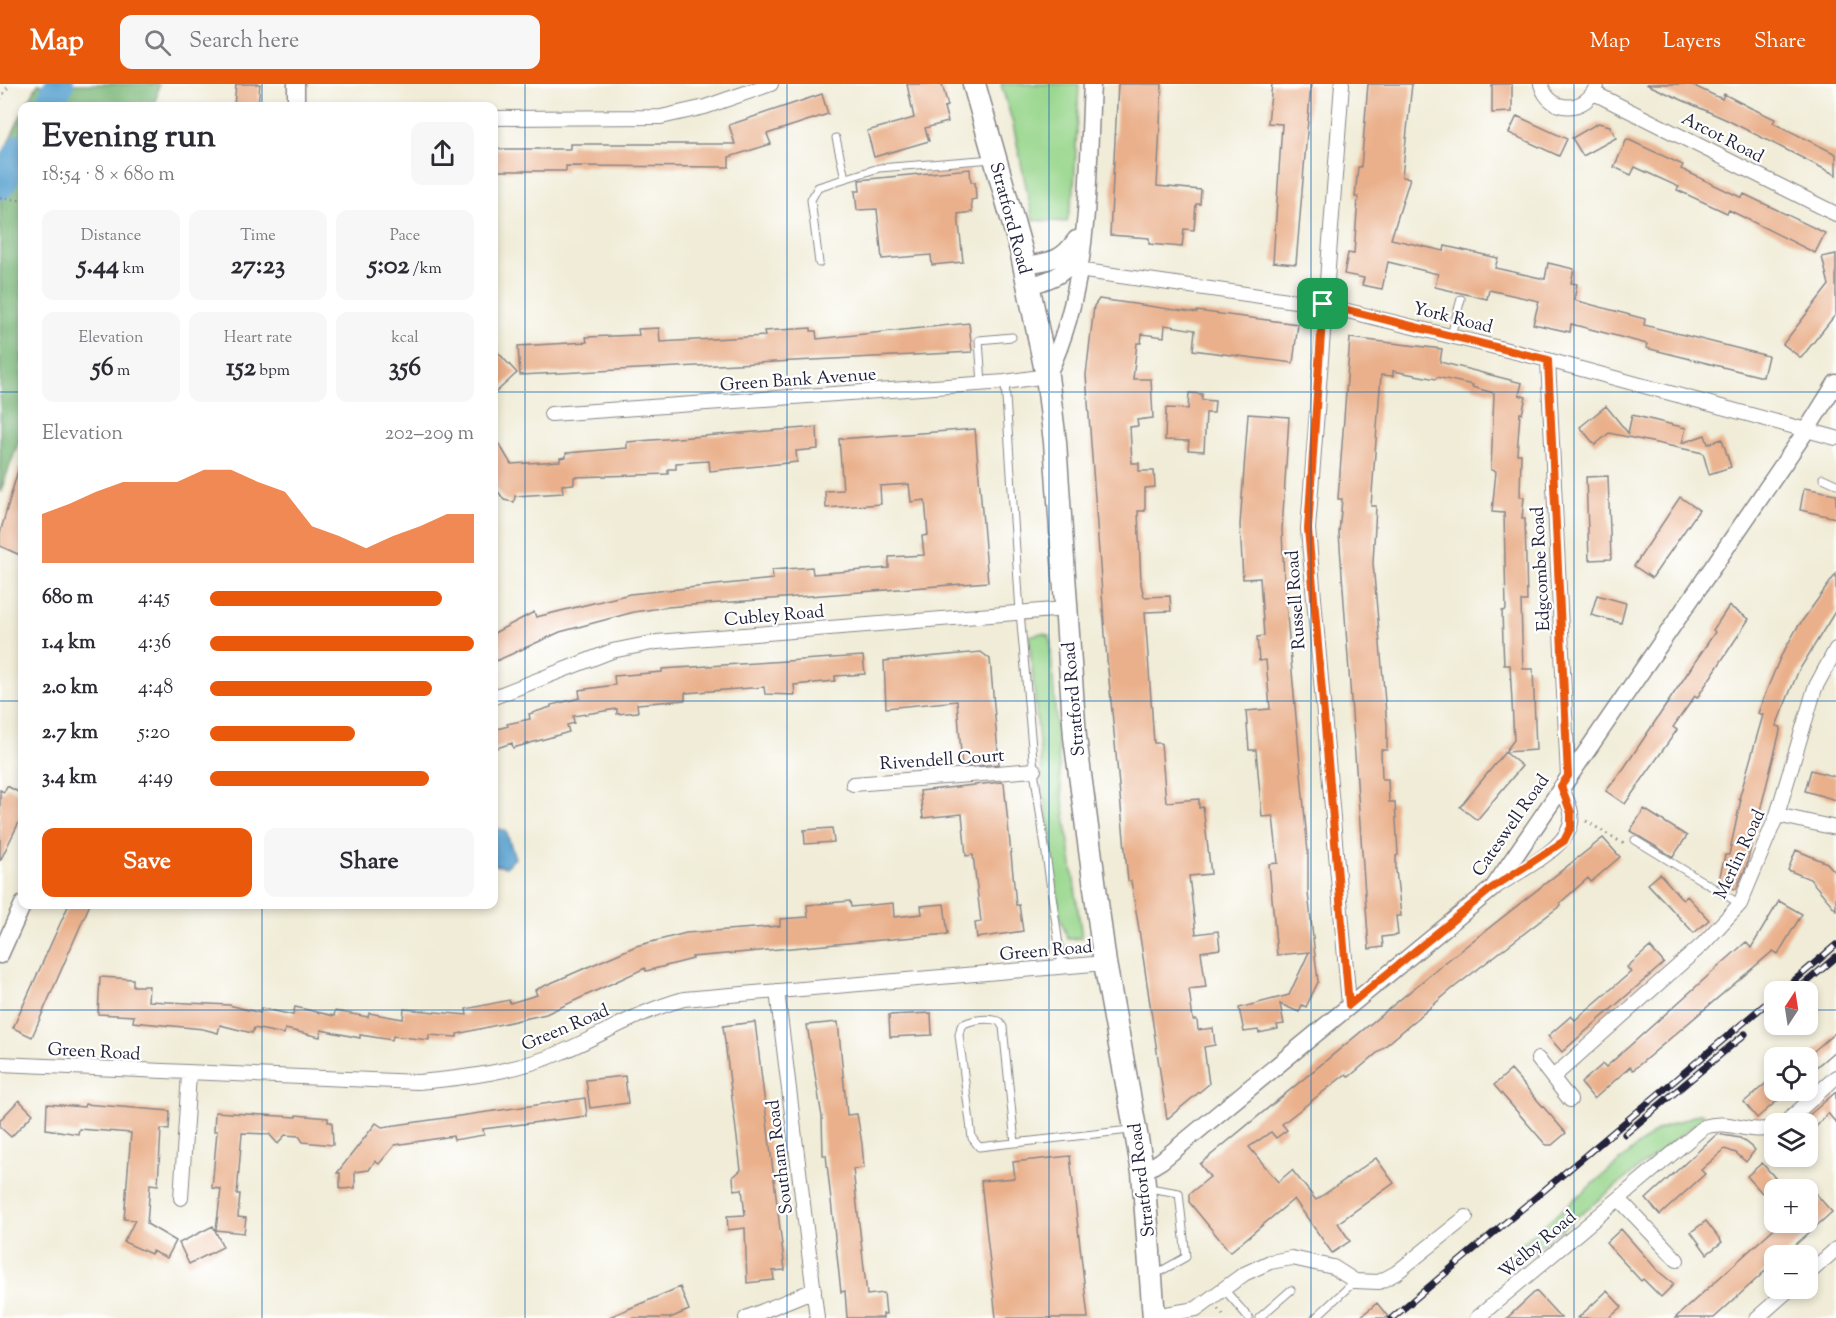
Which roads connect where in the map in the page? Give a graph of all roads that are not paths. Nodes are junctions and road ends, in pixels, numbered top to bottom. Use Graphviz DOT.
graph roads {
  1 [pos="296,84"];
  2 [pos="771,84"];
  3 [pos="974,84"];
  4 [pos="1092,84"];
  5 [pos="1342,84"];
  6 [pos="1541,84"];
  7 [pos="1595,88"];
  8 [pos="296,102"];
  9 [pos="498,118"];
  10 [pos="836,138"];
  11 [pos="995,158"];
  12 [pos="845,178"];
  13 [pos="1836,214"];
  14 [pos="819,263"];
  15 [pos="1069,266"];
  16 [pos="1027,275"];
  17 [pos="1461,298"];
  18 [pos="1323,304"];
  19 [pos="1451,335"];
  20 [pos="1011,337"];
  21 [pos="1548,360"];
  22 [pos="1047,376"];
  23 [pos="1005,382"];
  24 [pos="1836,383"];
  25 [pos="982,384"];
  26 [pos="551,414"];
  27 [pos="1806,430"];
  28 [pos="1836,438"];
  29 [pos="1823,478"];
  30 [pos="1836,484"];
  31 [pos="1066,609"];
  32 [pos="1020,612"];
  33 [pos="1836,649"];
  34 [pos="498,695"];
  35 [pos="1034,770"];
  36 [pos="1564,781"];
  37 [pos="853,784"];
  38 [pos="1777,815"];
  39 [pos="1836,828"];
  40 [pos="1635,840"];
  41 [pos="1492,888"];
  42 [pos="1740,904"];
  43 [pos="21,909"];
  44 [pos="0,955"];
  45 [pos="1105,963"];
  46 [pos="1062,966"];
  47 [pos="777,992"];
  48 [pos="1349,1005"];
  49 [pos="1538,1059"];
  50 [pos="0,1064"];
  51 [pos="189,1074"];
  52 [pos="1553,1077"];
  53 [pos="1836,1077"];
  54 [pos="1570,1100"];
  55 [pos="1796,1113"];
  56 [pos="1136,1129"];
  57 [pos="1764,1131"];
  58 [pos="1015,1143"];
  59 [pos="1143,1180"];
  60 [pos="181,1198"];
  61 [pos="1619,1198"];
  62 [pos="1466,1217"];
  63 [pos="1833,1257"];
  64 [pos="1677,1260"];
  65 [pos="1818,1267"];
  66 [pos="1151,1277"];
  67 [pos="1355,1281"];
  68 [pos="1223,1288"];
  69 [pos="814,1290"];
  70 [pos="1291,1290"];
  71 [pos="1779,1299"];
  72 [pos="746,1318"];
  73 [pos="817,1318"];
  74 [pos="1151,1318"];
  75 [pos="1248,1318"];
  76 [pos="1259,1318"];
  77 [pos="1315,1318"];
  78 [pos="1477,1318"];
  79 [pos="1757,1318"];
  1 -- 8 [label="street"];
  2 -- 9 [label="street"];
  3 -- 11 [label="highway, Stratford Road"];
  4 -- 15 [label="street"];
  5 -- 18 [label="street, Russell Road"];
  6 -- 7 [label="street, Arcot Road"];
  7 -- 13 [label="street, Arcot Road"];
  10 -- 12 [label="lane"];
  11 -- 12 [label="lane"];
  11 -- 16 [label="highway, Stratford Road"];
  12 -- 14 [label="lane"];
  15 -- 16 [label="street"];
  15 -- 18 [label="street, York Road"];
  15 -- 22 [label="street"];
  16 -- 22 [label="highway, Stratford Road"];
  17 -- 19 [label="lane"];
  18 -- 19 [label="street, York Road"];
  18 -- 48 [label="street, Russell Road"];
  19 -- 21 [label="street, York Road"];
  20 -- 25 [label="lane"];
  21 -- 27 [label="street, York Road"];
  21 -- 36 [label="street, Edgcombe Road"];
  22 -- 23 [label="street, Green Bank Avenue"];
  22 -- 31 [label="highway, Stratford Road"];
  23 -- 25 [label="street, Green Bank Avenue"];
  23 -- 32 [label="lane"];
  24 -- 27 [label="street, Cateswell Road"];
  25 -- 26 [label="street, Green Bank Avenue"];
  27 -- 28 [label="street, York Road"];
  27 -- 36 [label="street, Cateswell Road"];
  29 -- 30 [label="lane"];
  31 -- 32 [label="street, Cubley Road"];
  31 -- 45 [label="highway, Stratford Road"];
  32 -- 34 [label="street, Cubley Road"];
  32 -- 35 [label="lane"];
  33 -- 38 [label="street, Merlin Road"];
  35 -- 37 [label="street, Rivendell Court"];
  35 -- 46 [label="lane"];
  36 -- 41 [label="street, Cateswell Road"];
  36 -- 41 [label="street, Edgcombe Road"];
  38 -- 39 [label="street"];
  38 -- 42 [label="street, Merlin Road"];
  40 -- 42 [label="lane"];
  41 -- 48 [label="street, Cateswell Road"];
  42 -- 52 [label="street, Merlin Road"];
  43 -- 44 [label="street"];
  45 -- 46 [label="street, Green Road"];
  45 -- 56 [label="highway, Stratford Road"];
  46 -- 47 [label="street, Green Road"];
  47 -- 51 [label="street, Green Road"];
  47 -- 69 [label="street, Southam Road"];
  48 -- 59 [label="street, Cateswell Road"];
  49 -- 52 [label="street"];
  50 -- 51 [label="street, Green Road"];
  51 -- 60 [label="street"];
  52 -- 54 [label="street"];
  53 -- 55 [label="street"];
  56 -- 58 [label="lane"];
  56 -- 59 [label="highway, Stratford Road"];
  57 -- 61 [label="street, Welby Road"];
  58 -- 58 [label="lane"];
  59 -- 66 [label="highway, Stratford Road"];
  59 -- 66 [label="lane"];
  61 -- 64 [label="street"];
  61 -- 78 [label="street, Welby Road"];
  62 -- 67 [label="street"];
  63 -- 65 [label="street"];
  66 -- 74 [label="highway, Stratford Road"];
  67 -- 68 [label="street"];
  67 -- 77 [label="lane"];
  68 -- 74 [label="street"];
  68 -- 75 [label="lane"];
  69 -- 72 [label="street"];
  69 -- 73 [label="street, Southam Road"];
  70 -- 76 [label="lane"];
  71 -- 79 [label="street"];
}
